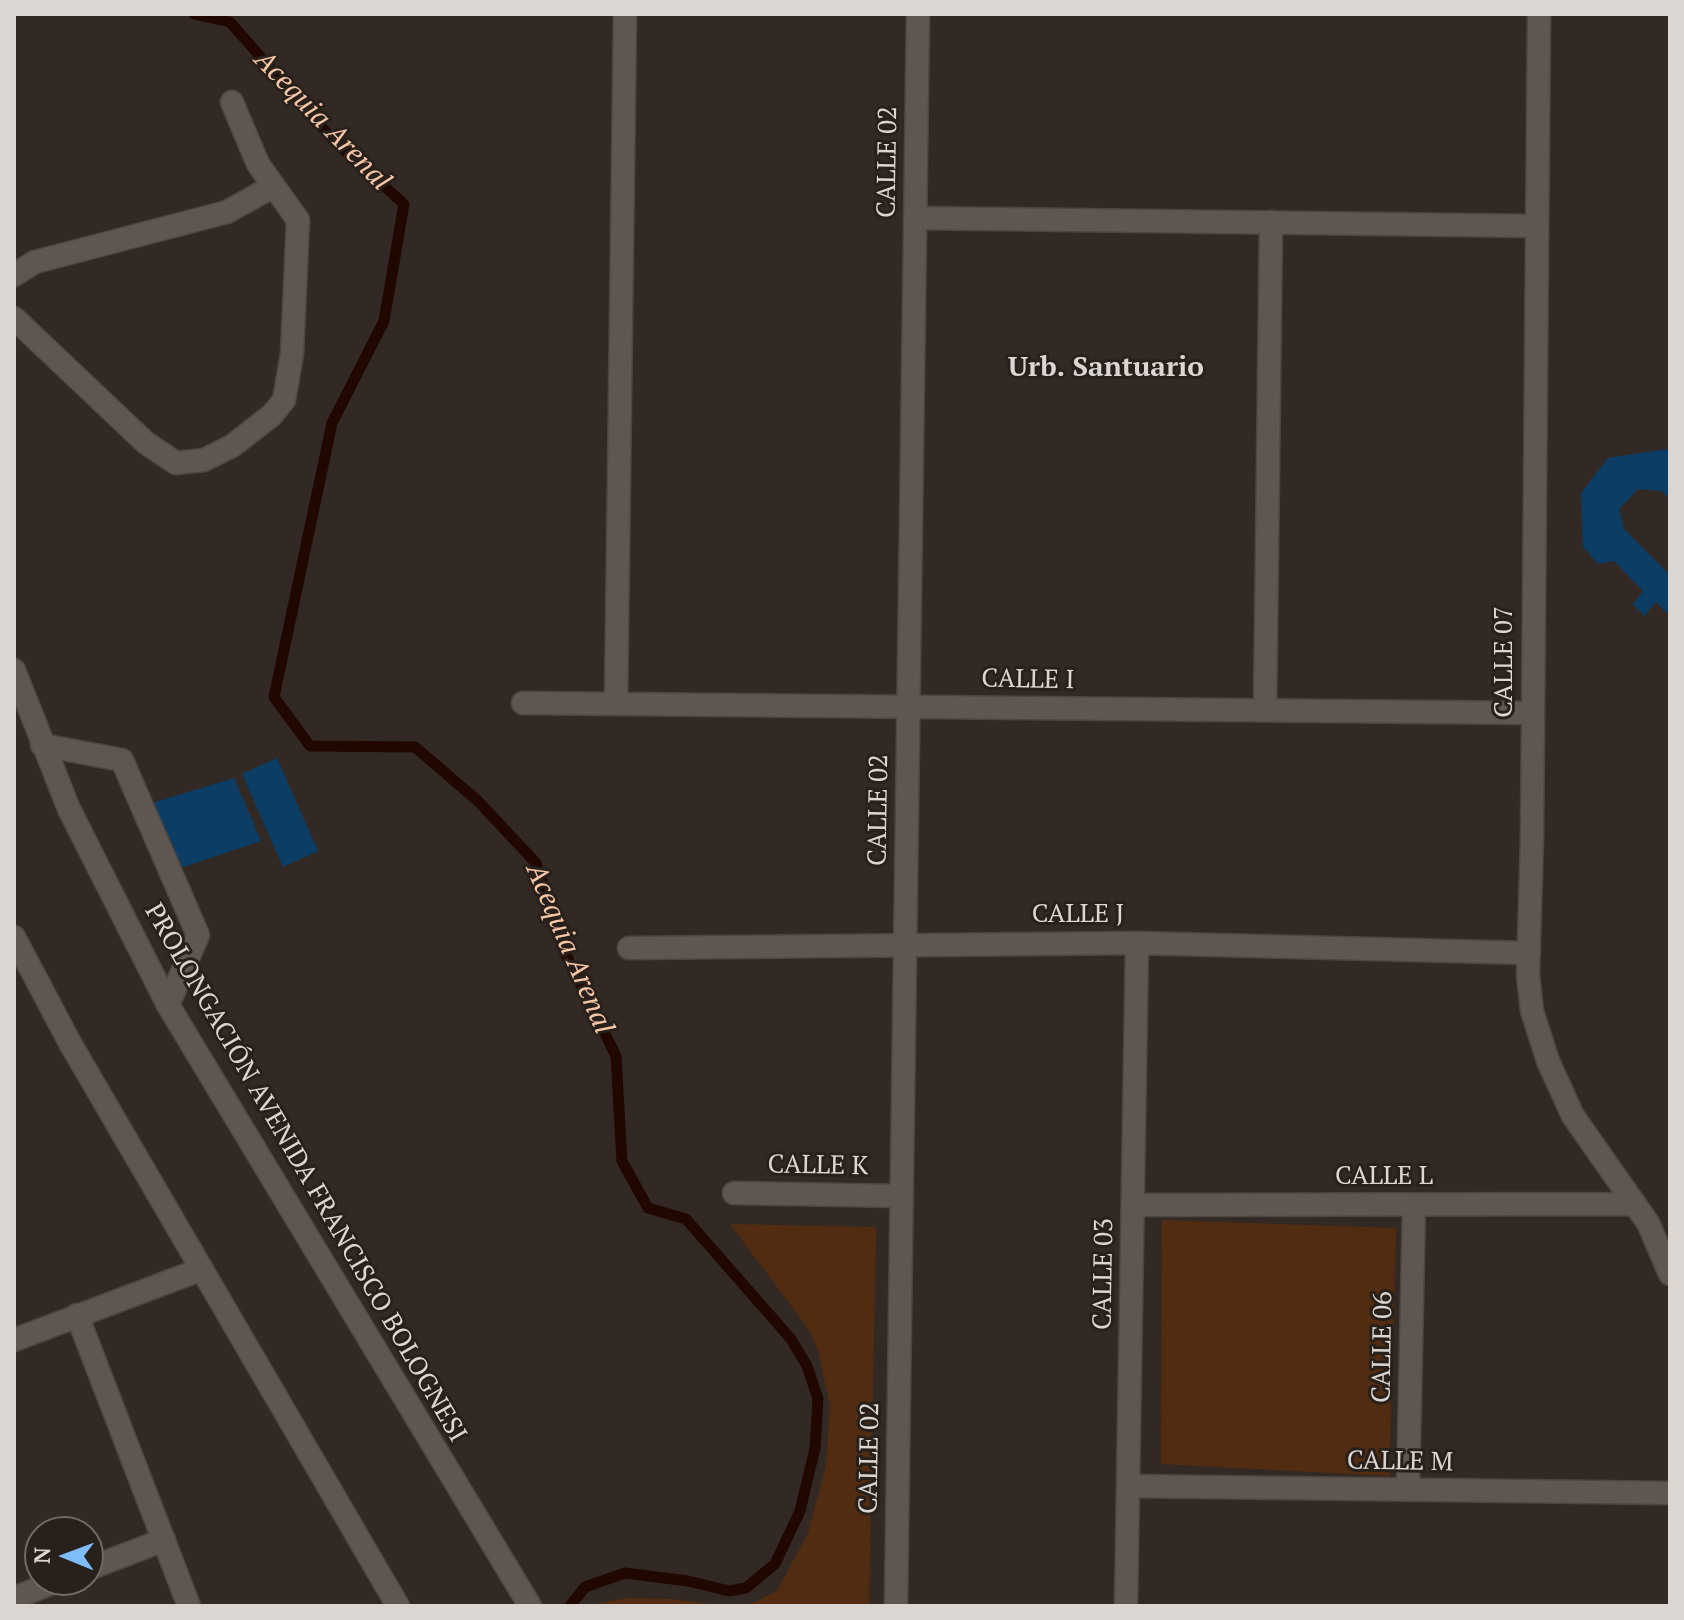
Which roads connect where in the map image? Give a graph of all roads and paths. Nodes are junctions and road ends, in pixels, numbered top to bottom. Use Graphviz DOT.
graph roads {
  1 [pos="625,14"];
  2 [pos="918,14"];
  3 [pos="1539,14"];
  4 [pos="232,102"];
  5 [pos="272,187"];
  6 [pos="915,218"];
  7 [pos="1271,222"];
  8 [pos="1536,226"];
  9 [pos="14,275"];
  10 [pos="14,318"];
  11 [pos="14,670"];
  12 [pos="523,703"];
  13 [pos="616,704"];
  14 [pos="908,707"];
  15 [pos="1265,710"];
  16 [pos="1532,713"];
  17 [pos="42,745"];
  18 [pos="14,937"];
  19 [pos="1137,943"];
  20 [pos="905,945"];
  21 [pos="629,948"];
  22 [pos="1529,953"];
  23 [pos="168,1005"];
  24 [pos="734,1193"];
  25 [pos="901,1196"];
  26 [pos="1635,1204"];
  27 [pos="1133,1205"];
  28 [pos="1414,1205"];
  29 [pos="202,1269"];
  30 [pos="1670,1274"];
  31 [pos="77,1315"];
  32 [pos="14,1340"];
  33 [pos="1128,1486"];
  34 [pos="1408,1490"];
  35 [pos="1670,1493"];
  36 [pos="164,1540"];
  37 [pos="104,1563"];
  38 [pos="189,1606"];
  39 [pos="398,1606"];
  40 [pos="530,1606"];
  41 [pos="896,1606"];
  42 [pos="1126,1606"];
  1 -- 13 [label="street"];
  2 -- 6 [label="street, CALLE 02"];
  3 -- 8 [label="street, CALLE 07"];
  4 -- 5 [label="street"];
  5 -- 9 [label="street"];
  5 -- 10 [label="street"];
  6 -- 7 [label="street"];
  6 -- 14 [label="street, CALLE 02"];
  7 -- 8 [label="street"];
  7 -- 15 [label="street"];
  8 -- 16 [label="street, CALLE 07"];
  11 -- 17 [label="street, PROLONGACIÓN AVENIDA FRANCISCO BOLOGNESI"];
  12 -- 13 [label="street, CALLE I"];
  13 -- 14 [label="street, CALLE I"];
  14 -- 15 [label="street, CALLE I"];
  14 -- 20 [label="street, CALLE 02"];
  15 -- 16 [label="street, CALLE I"];
  16 -- 22 [label="street, CALLE 07"];
  17 -- 23 [label="street, PROLONGACIÓN AVENIDA FRANCISCO BOLOGNESI"];
  17 -- 23 [label="street"];
  18 -- 29 [label="street"];
  19 -- 20 [label="street, CALLE J"];
  19 -- 22 [label="street, CALLE J"];
  19 -- 27 [label="street, CALLE 03"];
  20 -- 21 [label="street, CALLE J"];
  20 -- 25 [label="street, CALLE 02"];
  22 -- 26 [label="street, CALLE 07"];
  23 -- 40 [label="street, PROLONGACIÓN AVENIDA FRANCISCO BOLOGNESI"];
  24 -- 25 [label="street, CALLE K"];
  25 -- 41 [label="street, CALLE 02"];
  26 -- 28 [label="street, CALLE L"];
  26 -- 30 [label="street, CALLE 07"];
  27 -- 28 [label="street, CALLE L"];
  27 -- 33 [label="street, CALLE 03"];
  28 -- 34 [label="street, CALLE 06"];
  29 -- 31 [label="street"];
  29 -- 39 [label="street"];
  31 -- 32 [label="street"];
  31 -- 36 [label="street"];
  33 -- 34 [label="street, CALLE M"];
  33 -- 42 [label="street, CALLE 03"];
  34 -- 35 [label="street, CALLE M"];
  36 -- 37 [label="street"];
  36 -- 38 [label="street"];
}
